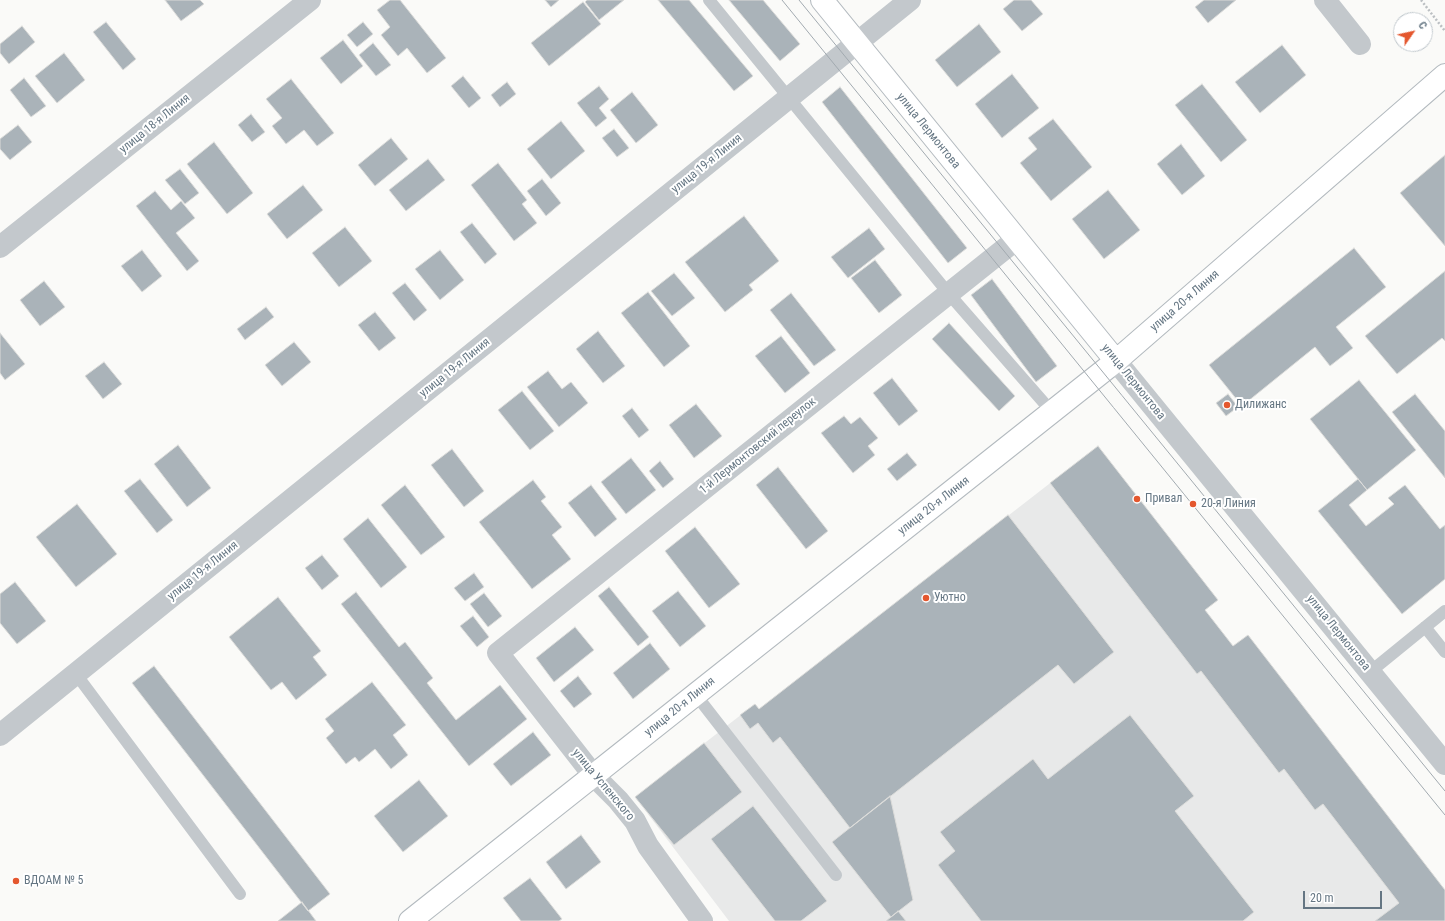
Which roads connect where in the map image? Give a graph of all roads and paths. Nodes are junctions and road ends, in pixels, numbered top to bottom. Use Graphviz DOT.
graph roads {
  1 [pos="310,0"];
  2 [pos="709,0"];
  3 [pos="822,0"];
  4 [pos="910,0"];
  5 [pos="1325,0"];
  6 [pos="1421,0"];
  7 [pos="1445,31"];
  8 [pos="856,43"];
  9 [pos="1360,44"];
  10 [pos="1445,75"];
  11 [pos="790,97"];
  12 [pos="1017,239"];
  13 [pos="0,247"];
  14 [pos="949,294"];
  15 [pos="1116,361"];
  16 [pos="1052,412"];
  17 [pos="1445,611"];
  18 [pos="1425,627"];
  19 [pos="1445,652"];
  20 [pos="498,653"];
  21 [pos="1370,672"];
  22 [pos="76,674"];
  23 [pos="696,695"];
  24 [pos="0,735"];
  25 [pos="1445,764"];
  26 [pos="594,776"];
  27 [pos="836,875"];
  28 [pos="240,894"];
  29 [pos="410,921"];
  30 [pos="702,921"];
  1 -- 13 [label="street, улица 18-я Линия"];
  2 -- 11 [label="lane"];
  3 -- 8 [label="main road, улица Лермонтова"];
  4 -- 8 [label="street, улица 19-я Линия"];
  5 -- 9 [label="street"];
  6 -- 7 [label="path"];
  8 -- 11 [label="street, улица 19-я Линия"];
  8 -- 12 [label="main road, улица Лермонтова"];
  10 -- 15 [label="main road, улица 20-я Линия"];
  11 -- 14 [label="lane"];
  11 -- 22 [label="street, улица 19-я Линия"];
  12 -- 14 [label="street, 1-й Лермонтовский переулок"];
  12 -- 15 [label="main road, улица Лермонтова"];
  14 -- 16 [label="lane"];
  14 -- 20 [label="street, 1-й Лермонтовский переулок"];
  15 -- 16 [label="main road, улица 20-я Линия"];
  15 -- 21 [label="street, улица Лермонтова"];
  16 -- 23 [label="main road, улица 20-я Линия"];
  17 -- 18 [label="lane"];
  18 -- 19 [label="lane"];
  18 -- 21 [label="lane"];
  20 -- 26 [label="street, улица Успенского"];
  21 -- 25 [label="street, улица Лермонтова"];
  22 -- 24 [label="street, улица 19-я Линия"];
  22 -- 28 [label="lane"];
  23 -- 26 [label="main road, улица 20-я Линия"];
  23 -- 27 [label="lane"];
  26 -- 29 [label="main road, улица 20-я Линия"];
  26 -- 30 [label="street, улица Успенского"];
}
